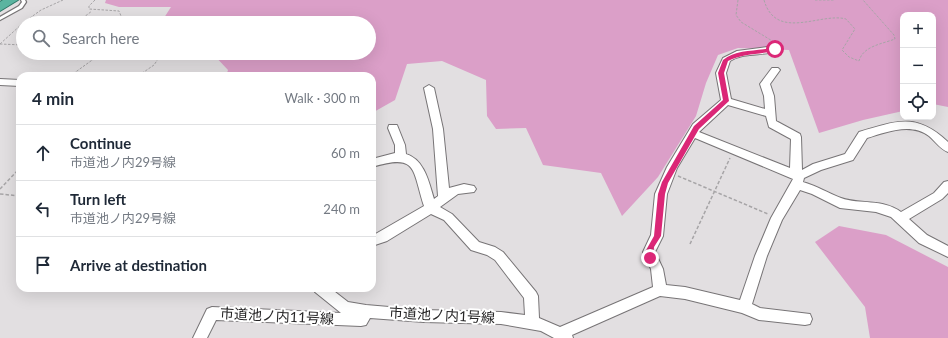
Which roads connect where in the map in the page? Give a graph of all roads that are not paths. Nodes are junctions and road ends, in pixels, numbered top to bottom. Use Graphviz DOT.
graph roads {
  1 [pos="12,0"];
  2 [pos="24,0"];
  3 [pos="0,7"];
  4 [pos="0,19"];
  5 [pos="775,49"];
  6 [pos="774,70"];
  7 [pos="0,82"];
  8 [pos="16,83"];
  9 [pos="429,88"];
  10 [pos="726,101"];
  11 [pos="770,114"];
  12 [pos="393,128"];
  13 [pos="693,133"];
  14 [pos="948,148"];
  15 [pos="401,158"];
  16 [pos="376,162"];
  17 [pos="797,180"];
  18 [pos="948,185"];
  19 [pos="470,189"];
  20 [pos="444,197"];
  21 [pos="431,208"];
  22 [pos="901,218"];
  23 [pos="376,240"];
  24 [pos="948,252"];
  25 [pos="660,290"];
  26 [pos="325,292"];
  27 [pos="744,307"];
  28 [pos="366,311"];
  29 [pos="804,319"];
  30 [pos="532,323"];
  31 [pos="564,336"];
  32 [pos="200,338"];
  1 -- 3 [label="highway"];
  2 -- 4 [label="lane"];
  5 -- 10 [label="street"];
  6 -- 11 [label="street"];
  7 -- 8 [label="street"];
  9 -- 20 [label="street"];
  10 -- 11 [label="street"];
  10 -- 13 [label="street"];
  11 -- 17 [label="street"];
  12 -- 15 [label="street"];
  13 -- 17 [label="street"];
  13 -- 25 [label="street"];
  14 -- 17 [label="street"];
  15 -- 16 [label="street"];
  15 -- 21 [label="street"];
  17 -- 22 [label="street"];
  17 -- 27 [label="street"];
  18 -- 22 [label="street"];
  19 -- 20 [label="street"];
  20 -- 21 [label="street"];
  21 -- 23 [label="street"];
  21 -- 30 [label="street"];
  22 -- 24 [label="street"];
  25 -- 27 [label="street"];
  25 -- 31 [label="street"];
  26 -- 28 [label="street, 市道池ノ内1号線"];
  27 -- 29 [label="street"];
  28 -- 30 [label="street, 市道池ノ内1号線"];
  28 -- 32 [label="street, 市道池ノ内11号線"];
  30 -- 31 [label="street, 市道池ノ内1号線"];
}
